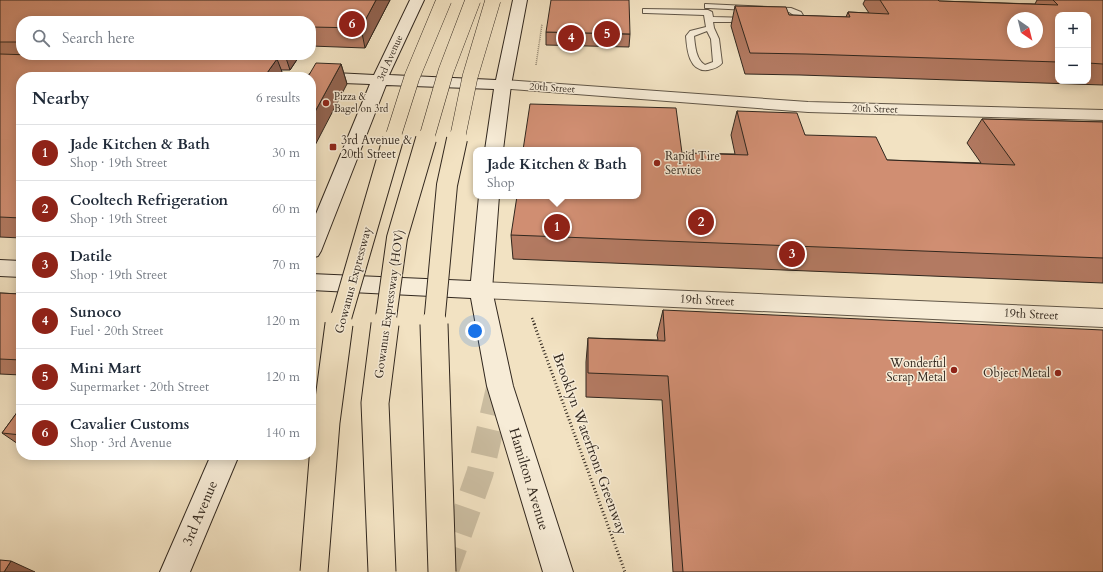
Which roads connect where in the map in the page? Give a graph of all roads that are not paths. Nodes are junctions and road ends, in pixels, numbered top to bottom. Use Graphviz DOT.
graph roads {
  1 [pos="417,0"];
  2 [pos="444,0"];
  3 [pos="473,0"];
  4 [pos="493,0"];
  5 [pos="520,0"];
  6 [pos="646,11"];
  7 [pos="709,13"];
  8 [pos="756,20"];
  9 [pos="780,20"];
  10 [pos="316,77"];
  11 [pos="380,79"];
  12 [pos="503,85"];
  13 [pos="1103,115"];
  14 [pos="494,147"];
  15 [pos="489,199"];
  16 [pos="316,239"];
  17 [pos="0,268"];
  18 [pos="16,269"];
  19 [pos="316,282"];
  20 [pos="481,290"];
  21 [pos="1103,318"];
  22 [pos="223,460"];
  23 [pos="175,572"];
  24 [pos="314,572"];
  25 [pos="382,572"];
  26 [pos="442,572"];
  27 [pos="558,572"];
  1 -- 11 [label="main road, 3rd Avenue"];
  2 -- 24 [label="highway, Gowanus Expressway, bridge"];
  3 -- 25 [label="highway, Gowanus Expressway (HOV), bridge"];
  4 -- 26 [label="highway, bridge"];
  5 -- 12 [label="main road"];
  6 -- 7 [label="lane"];
  7 -- 7 [label="lane"];
  7 -- 8 [label="lane"];
  7 -- 9 [label="lane"];
  10 -- 11 [label="main road, 20th Street"];
  11 -- 12 [label="main road, 20th Street"];
  11 -- 16 [label="main road, 3rd Avenue"];
  12 -- 13 [label="main road, 20th Street"];
  12 -- 14 [label="main road"];
  15 -- 20 [label="main road"];
  17 -- 18 [label="main road"];
  19 -- 20 [label="main road, 19th Street"];
  20 -- 21 [label="main road, 19th Street"];
  20 -- 27 [label="main road, Hamilton Avenue"];
  22 -- 23 [label="main road, 3rd Avenue"];
}
